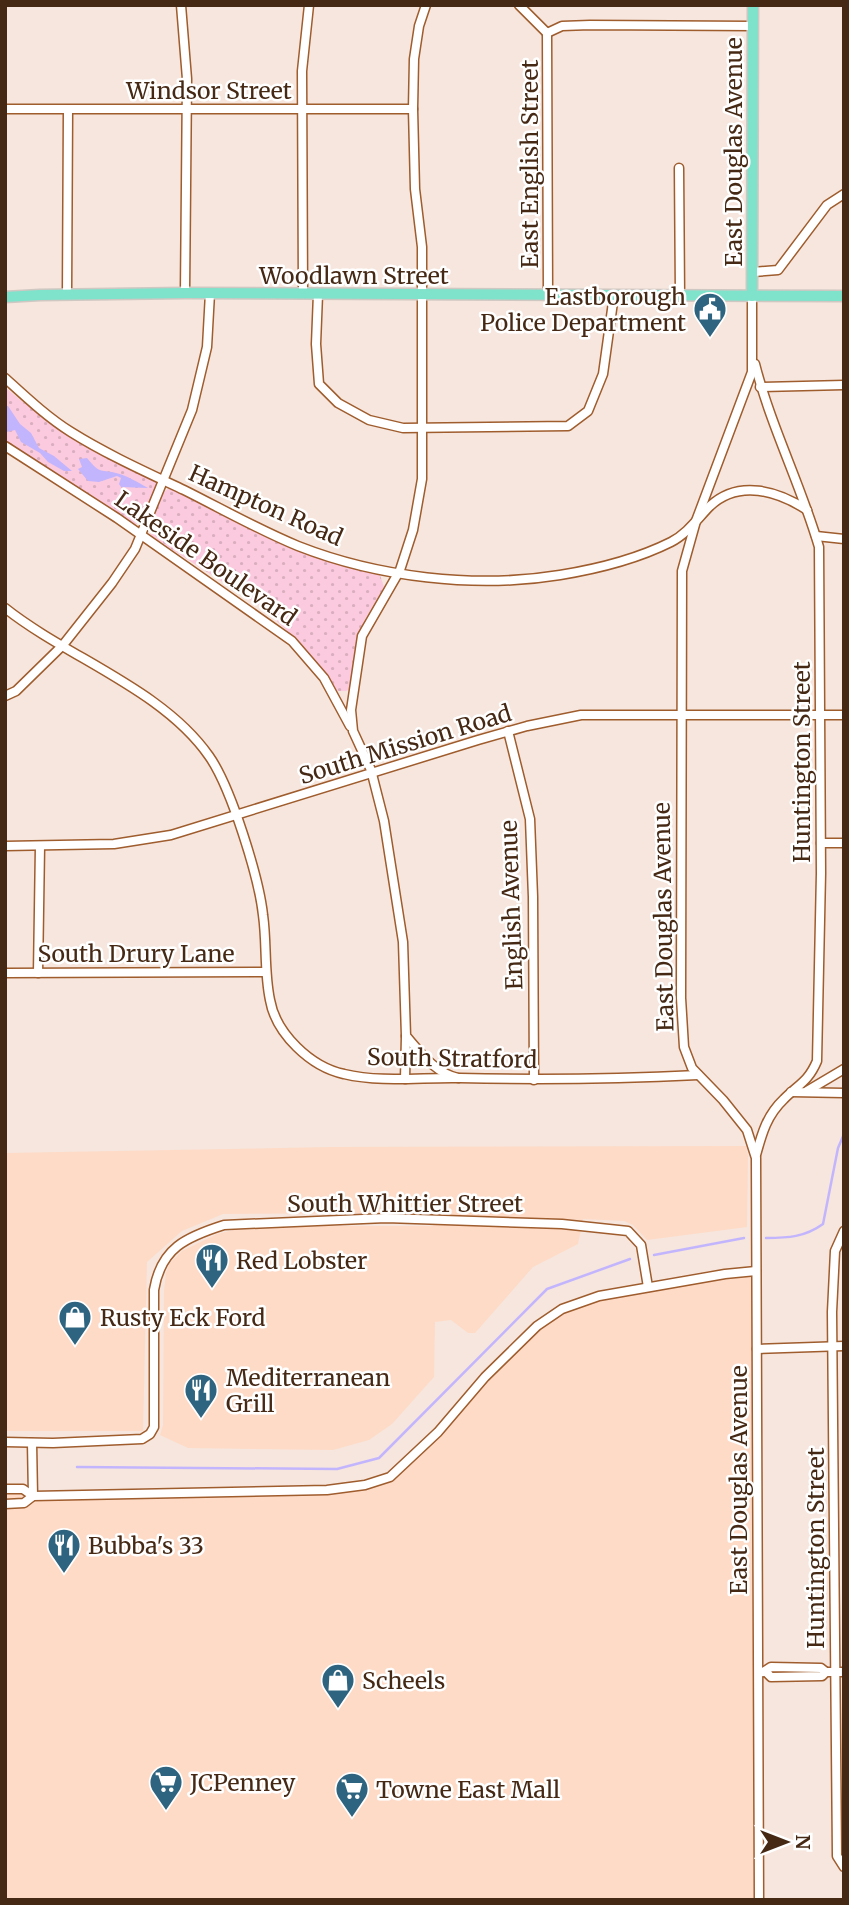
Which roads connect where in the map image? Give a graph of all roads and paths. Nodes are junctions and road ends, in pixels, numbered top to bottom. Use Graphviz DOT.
graph roads {
  1 [pos="181,5"];
  2 [pos="309,5"];
  3 [pos="426,5"];
  4 [pos="519,5"];
  5 [pos="753,5"];
  6 [pos="753,26"];
  7 [pos="547,33"];
  8 [pos="303,108"];
  9 [pos="5,109"];
  10 [pos="413,109"];
  11 [pos="68,110"];
  12 [pos="186,110"];
  13 [pos="679,168"];
  14 [pos="844,194"];
  15 [pos="753,272"];
  16 [pos="5,292"];
  17 [pos="185,293"];
  18 [pos="210,293"];
  19 [pos="303,294"];
  20 [pos="318,294"];
  21 [pos="40,295"];
  22 [pos="68,295"];
  23 [pos="423,295"];
  24 [pos="548,295"];
  25 [pos="614,295"];
  26 [pos="680,296"];
  27 [pos="752,296"];
  28 [pos="844,296"];
  29 [pos="5,298"];
  30 [pos="753,356"];
  31 [pos="5,378"];
  32 [pos="844,385"];
  33 [pos="761,387"];
  34 [pos="422,428"];
  35 [pos="5,446"];
  36 [pos="163,480"];
  37 [pos="807,510"];
  38 [pos="696,521"];
  39 [pos="141,535"];
  40 [pos="816,536"];
  41 [pos="844,539"];
  42 [pos="398,574"];
  43 [pos="5,608"];
  44 [pos="63,645"];
  45 [pos="5,696"];
  46 [pos="681,714"];
  47 [pos="820,714"];
  48 [pos="844,715"];
  49 [pos="353,731"];
  50 [pos="508,731"];
  51 [pos="371,773"];
  52 [pos="236,816"];
  53 [pos="821,843"];
  54 [pos="844,843"];
  55 [pos="5,846"];
  56 [pos="40,846"];
  57 [pos="267,972"];
  58 [pos="5,973"];
  59 [pos="38,973"];
  60 [pos="406,1036"];
  61 [pos="844,1069"];
  62 [pos="698,1075"];
  63 [pos="458,1078"];
  64 [pos="405,1079"];
  65 [pos="534,1080"];
  66 [pos="791,1093"];
  67 [pos="805,1093"];
  68 [pos="844,1093"];
  69 [pos="756,1158"];
  70 [pos="844,1231"];
  71 [pos="756,1271"];
  72 [pos="648,1287"];
  73 [pos="844,1346"];
  74 [pos="833,1347"];
  75 [pos="757,1349"];
  76 [pos="5,1442"];
  77 [pos="32,1443"];
  78 [pos="833,1453"];
  79 [pos="844,1453"];
  80 [pos="5,1489"];
  81 [pos="33,1496"];
  82 [pos="5,1504"];
  83 [pos="839,1563"];
  84 [pos="762,1672"];
  85 [pos="835,1672"];
  86 [pos="840,1777"];
  87 [pos="843,1867"];
  88 [pos="759,1900"];
  1 -- 12 [label="street"];
  2 -- 8 [label="street"];
  3 -- 10 [label="street"];
  4 -- 7 [label="street"];
  5 -- 6 [label="main road, East Douglas Avenue"];
  6 -- 7 [label="street"];
  6 -- 15 [label="main road, East Douglas Avenue"];
  7 -- 24 [label="street, East English Street"];
  8 -- 10 [label="street, Windsor Street"];
  8 -- 12 [label="street, Windsor Street"];
  8 -- 19 [label="street"];
  9 -- 11 [label="street, Windsor Street"];
  10 -- 23 [label="street"];
  11 -- 12 [label="street, Windsor Street"];
  11 -- 22 [label="street"];
  12 -- 17 [label="street"];
  13 -- 26 [label="street"];
  14 -- 15 [label="street"];
  15 -- 27 [label="main road, East Douglas Avenue"];
  16 -- 21 [label="main road, Woodlawn Street"];
  17 -- 18 [label="main road, Woodlawn Street"];
  17 -- 22 [label="main road, Woodlawn Street"];
  18 -- 19 [label="main road, Woodlawn Street"];
  18 -- 36 [label="street"];
  19 -- 20 [label="main road, Woodlawn Street"];
  20 -- 23 [label="main road, Woodlawn Street"];
  20 -- 34 [label="street"];
  21 -- 22 [label="main road, Woodlawn Street"];
  21 -- 29 [label="main road, Woodlawn Street"];
  23 -- 24 [label="main road, Woodlawn Street"];
  23 -- 34 [label="street"];
  24 -- 25 [label="main road, Woodlawn Street"];
  25 -- 26 [label="main road, Woodlawn Street"];
  25 -- 34 [label="street"];
  26 -- 27 [label="main road, Woodlawn Street"];
  27 -- 28 [label="main road, Woodlawn Street"];
  27 -- 30 [label="street, East Douglas Avenue"];
  30 -- 33 [label="street, Huntington Street"];
  30 -- 38 [label="street, East Douglas Avenue"];
  31 -- 36 [label="street, Hampton Road"];
  32 -- 33 [label="street"];
  33 -- 37 [label="street, Huntington Street"];
  34 -- 42 [label="street"];
  35 -- 39 [label="street, Lakeside Boulevard"];
  36 -- 39 [label="street"];
  36 -- 42 [label="street, Hampton Road"];
  37 -- 38 [label="street, Hampton Road"];
  37 -- 40 [label="street, Huntington Street"];
  38 -- 42 [label="street, Hampton Road"];
  38 -- 46 [label="street, East Douglas Avenue"];
  39 -- 44 [label="street"];
  39 -- 49 [label="street, Lakeside Boulevard"];
  40 -- 41 [label="street"];
  40 -- 47 [label="street, Huntington Street"];
  42 -- 49 [label="street"];
  43 -- 44 [label="street, South Stratford"];
  44 -- 45 [label="street"];
  44 -- 52 [label="street, South Stratford"];
  46 -- 47 [label="street, South Mission Road"];
  46 -- 50 [label="street, South Mission Road"];
  46 -- 62 [label="street, East Douglas Avenue"];
  47 -- 48 [label="street, South Mission Road"];
  47 -- 53 [label="street, Huntington Street"];
  49 -- 51 [label="street, Lakeside Boulevard"];
  50 -- 51 [label="street, South Mission Road"];
  50 -- 65 [label="street, English Avenue"];
  51 -- 52 [label="street, South Mission Road"];
  51 -- 60 [label="street, Lakeside Boulevard"];
  52 -- 56 [label="street, South Mission Road"];
  52 -- 57 [label="street, South Stratford"];
  53 -- 54 [label="street"];
  53 -- 66 [label="street, Huntington Street"];
  55 -- 56 [label="street, South Mission Road"];
  56 -- 59 [label="street"];
  57 -- 59 [label="street, South Drury Lane"];
  57 -- 64 [label="street, South Stratford"];
  58 -- 59 [label="street, South Drury Lane"];
  60 -- 63 [label="street"];
  60 -- 64 [label="street, Lakeside Boulevard"];
  61 -- 67 [label="street"];
  62 -- 65 [label="street, South Stratford"];
  62 -- 69 [label="street, East Douglas Avenue"];
  63 -- 64 [label="street, South Stratford"];
  63 -- 65 [label="street, South Stratford"];
  66 -- 67 [label="street"];
  66 -- 69 [label="street, Huntington Street"];
  67 -- 68 [label="street"];
  69 -- 71 [label="street, East Douglas Avenue"];
  70 -- 74 [label="street, Huntington Street"];
  71 -- 72 [label="street"];
  71 -- 75 [label="street, East Douglas Avenue"];
  72 -- 77 [label="street, South Whittier Street"];
  72 -- 81 [label="street"];
  73 -- 74 [label="street"];
  74 -- 75 [label="street"];
  74 -- 78 [label="street, Huntington Street"];
  75 -- 84 [label="street, East Douglas Avenue"];
  76 -- 77 [label="street"];
  77 -- 81 [label="street"];
  78 -- 79 [label="street"];
  78 -- 83 [label="street, Huntington Street"];
  80 -- 81 [label="street"];
  81 -- 82 [label="street"];
  83 -- 85 [label="street, Huntington Street"];
  84 -- 85 [label="street"];
  84 -- 88 [label="street, East Douglas Avenue"];
  85 -- 86 [label="street, Huntington Street"];
  86 -- 87 [label="street, Huntington Street"];
}
